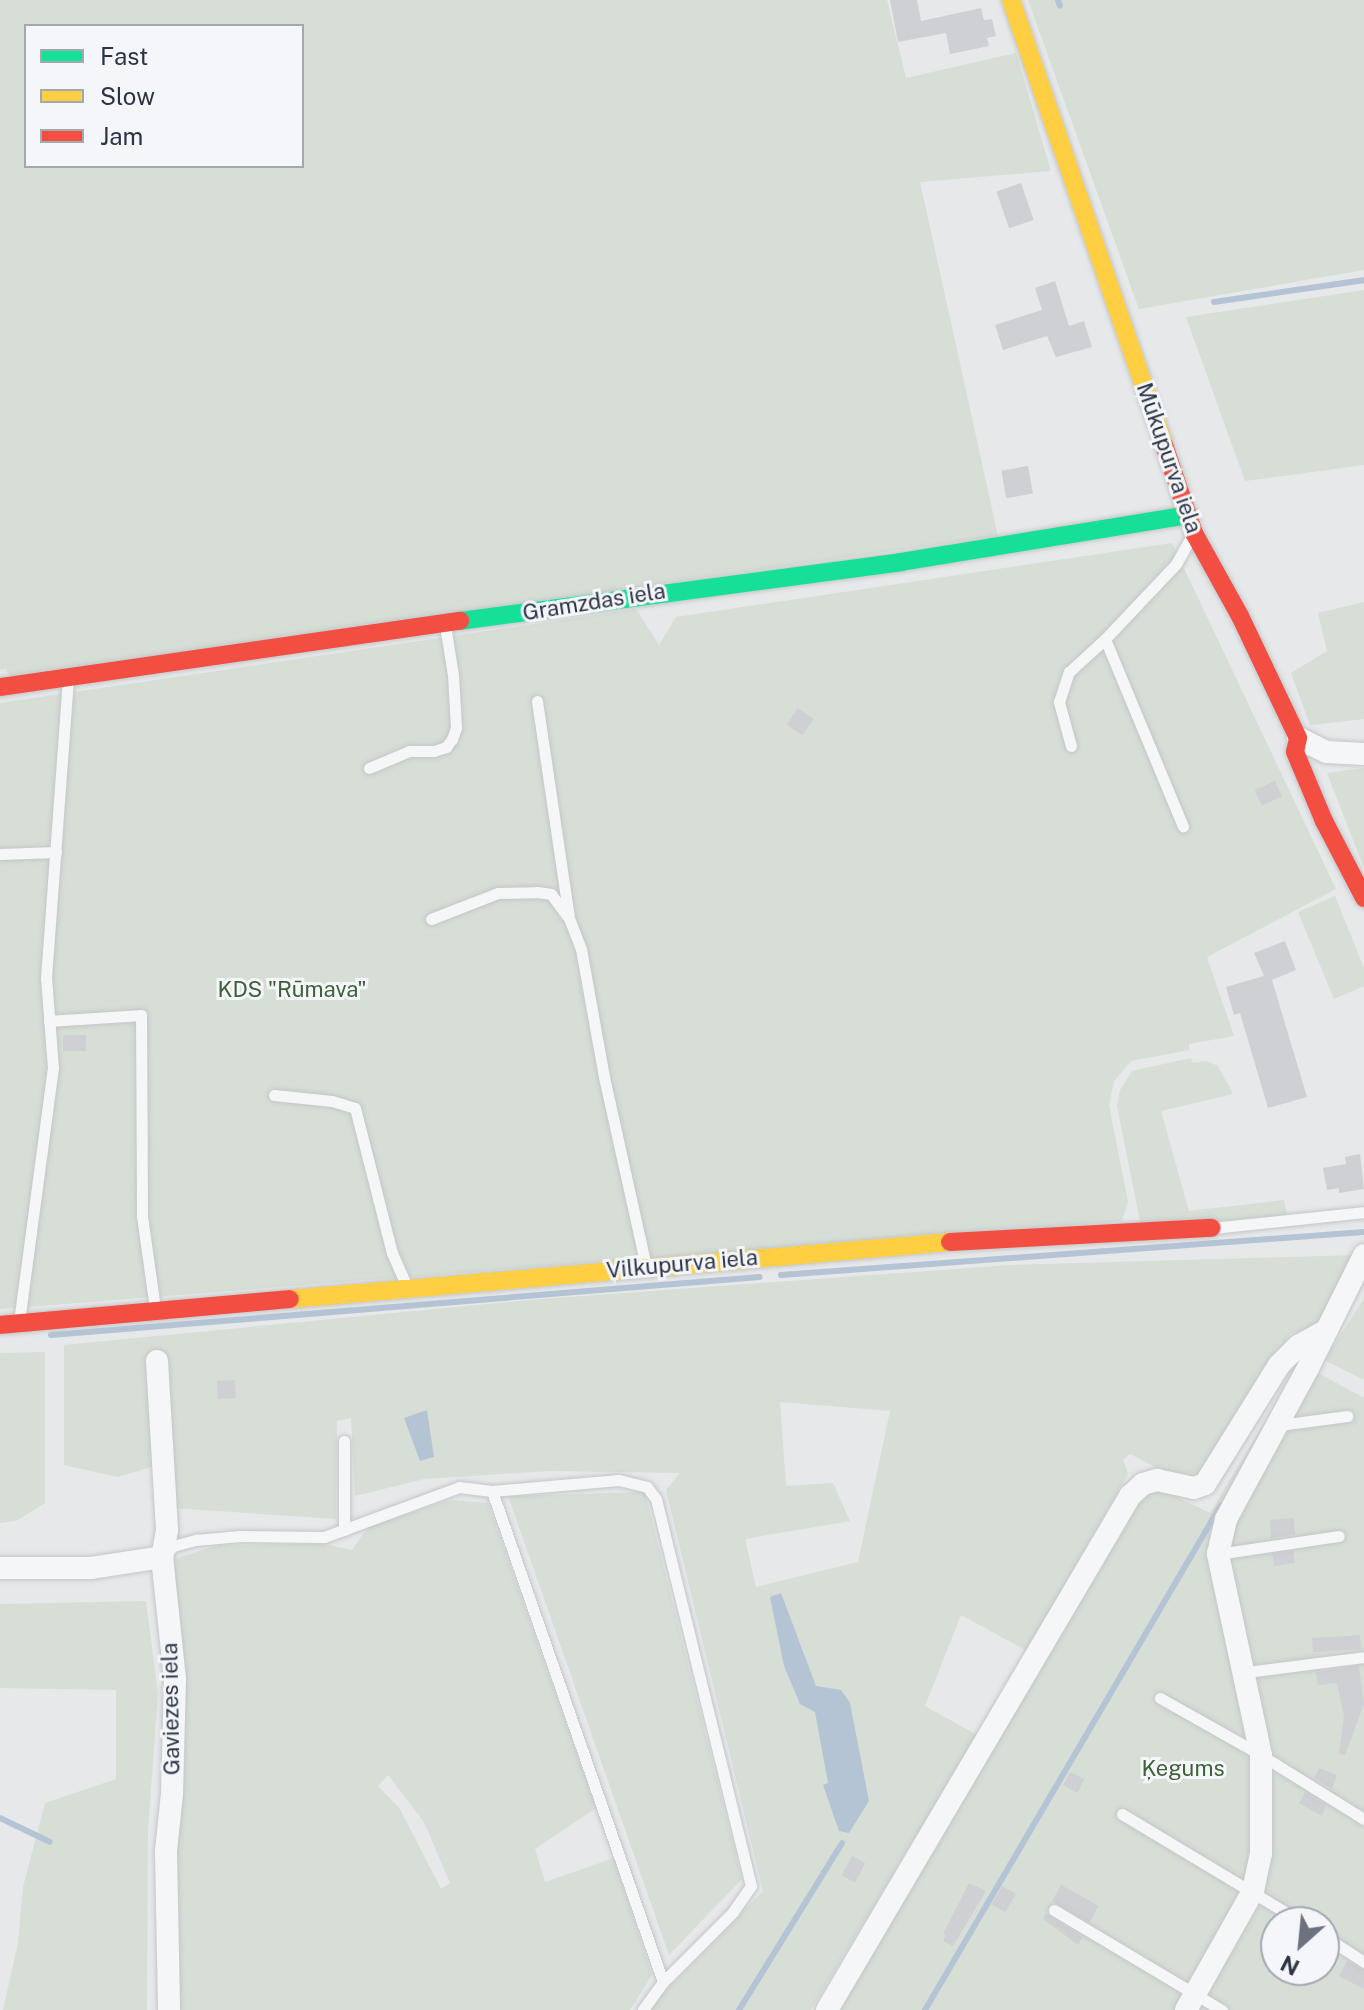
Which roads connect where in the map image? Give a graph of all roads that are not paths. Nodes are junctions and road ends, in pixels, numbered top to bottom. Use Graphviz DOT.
graph roads {
  1 [pos="1011,0"];
  2 [pos="1191,524"];
  3 [pos="445,625"];
  4 [pos="1105,639"];
  5 [pos="68,678"];
  6 [pos="0,687"];
  7 [pos="537,701"];
  8 [pos="1298,738"];
  9 [pos="1071,746"];
  10 [pos="1364,754"];
  11 [pos="369,768"];
  12 [pos="1183,826"];
  13 [pos="56,852"];
  14 [pos="0,854"];
  15 [pos="1364,898"];
  16 [pos="569,918"];
  17 [pos="431,919"];
  18 [pos="49,1021"];
  19 [pos="274,1095"];
  20 [pos="1364,1212"];
  21 [pos="1212,1228"];
  22 [pos="1364,1255"];
  23 [pos="646,1267"];
  24 [pos="408,1288"];
  25 [pos="155,1311"];
  26 [pos="9,1324"];
  27 [pos="1327,1330"];
  28 [pos="157,1361"];
  29 [pos="1347,1416"];
  30 [pos="1278,1425"];
  31 [pos="344,1441"];
  32 [pos="492,1491"];
  33 [pos="344,1530"];
  34 [pos="1339,1536"];
  35 [pos="1218,1554"];
  36 [pos="162,1557"];
  37 [pos="0,1568"];
  38 [pos="1364,1657"];
  39 [pos="1246,1672"];
  40 [pos="1160,1698"];
  41 [pos="1261,1755"];
  42 [pos="1122,1814"];
  43 [pos="1364,1819"];
  44 [pos="1253,1891"];
  45 [pos="1277,1906"];
  46 [pos="1054,1910"];
  47 [pos="1340,1946"];
  48 [pos="1364,1962"];
  49 [pos="663,1982"];
  50 [pos="1191,2002"];
  51 [pos="169,2010"];
  52 [pos="643,2010"];
  53 [pos="827,2010"];
  54 [pos="1222,2010"];
  1 -- 2 [label="street, Mūkupurva iela"];
  2 -- 3 [label="street, Gramzdas iela"];
  2 -- 4 [label="lane"];
  2 -- 8 [label="street, Mūkupurva iela"];
  3 -- 5 [label="street, Gramzdas iela"];
  3 -- 11 [label="lane"];
  4 -- 9 [label="lane"];
  4 -- 12 [label="lane"];
  5 -- 6 [label="street, Gramzdas iela"];
  5 -- 13 [label="lane"];
  7 -- 16 [label="lane"];
  8 -- 10 [label="street"];
  8 -- 15 [label="street, Mūkupurva iela"];
  13 -- 14 [label="lane"];
  13 -- 18 [label="lane"];
  16 -- 17 [label="lane"];
  16 -- 23 [label="lane"];
  18 -- 25 [label="lane"];
  18 -- 26 [label="lane"];
  19 -- 24 [label="lane"];
  20 -- 21 [label="lane, Vilkupurva iela"];
  21 -- 23 [label="street, Vilkupurva iela"];
  22 -- 27 [label="street"];
  23 -- 24 [label="street, Vilkupurva iela"];
  24 -- 25 [label="street, Vilkupurva iela"];
  25 -- 26 [label="street, Vilkupurva iela"];
  27 -- 30 [label="street"];
  27 -- 53 [label="street"];
  28 -- 36 [label="street, Gaviezes iela"];
  29 -- 30 [label="lane"];
  30 -- 35 [label="street"];
  31 -- 33 [label="lane"];
  32 -- 33 [label="lane"];
  32 -- 49 [label="lane"];
  32 -- 49 [label="lane"];
  33 -- 36 [label="lane"];
  34 -- 35 [label="lane"];
  35 -- 39 [label="street"];
  36 -- 37 [label="street"];
  36 -- 51 [label="street, Gaviezes iela"];
  38 -- 39 [label="lane"];
  39 -- 41 [label="street"];
  40 -- 41 [label="lane"];
  41 -- 43 [label="lane"];
  41 -- 44 [label="street"];
  42 -- 44 [label="lane"];
  44 -- 45 [label="lane"];
  44 -- 50 [label="street"];
  46 -- 50 [label="lane"];
  47 -- 48 [label="lane"];
  49 -- 52 [label="lane"];
  50 -- 54 [label="lane"];
}
